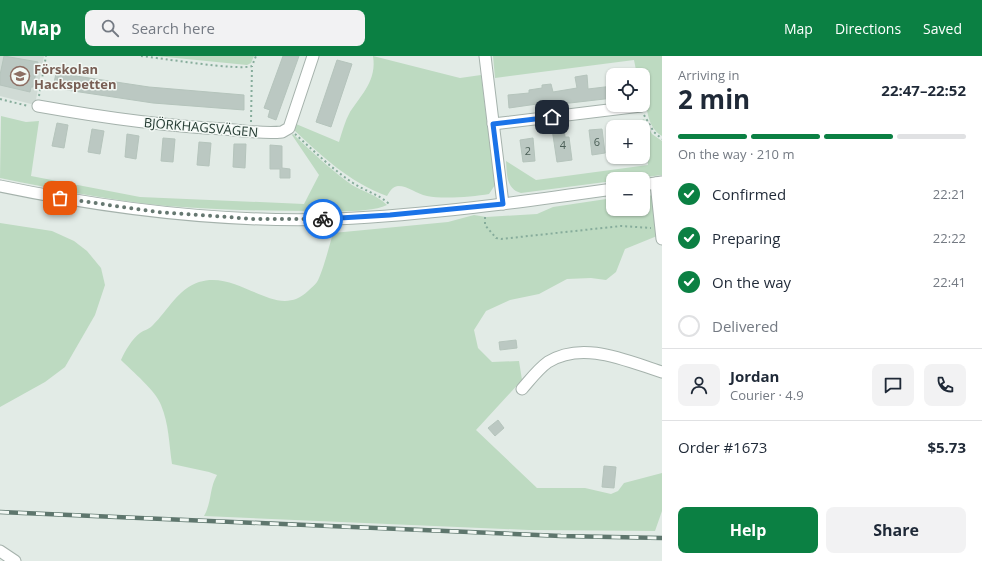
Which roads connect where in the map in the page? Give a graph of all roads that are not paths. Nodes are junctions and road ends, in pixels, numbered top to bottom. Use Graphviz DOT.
graph roads {
  1 [pos="313,56"];
  2 [pos="485,56"];
  3 [pos="38,106"];
  4 [pos="606,110"];
  5 [pos="493,124"];
  6 [pos="659,183"];
  7 [pos="0,186"];
  8 [pos="606,190"];
  9 [pos="503,204"];
  10 [pos="662,234"];
  11 [pos="662,372"];
  12 [pos="522,389"];
  13 [pos="0,551"];
  14 [pos="15,561"];
  1 -- 3 [label="street, BJÖRKHAGSVÄGEN"];
  2 -- 5 [label="street"];
  4 -- 5 [label="street"];
  5 -- 9 [label="street"];
  6 -- 10 [label="street"];
  7 -- 9 [label="street"];
  8 -- 9 [label="street"];
  11 -- 12 [label="street"];
  13 -- 14 [label="street"];
}
